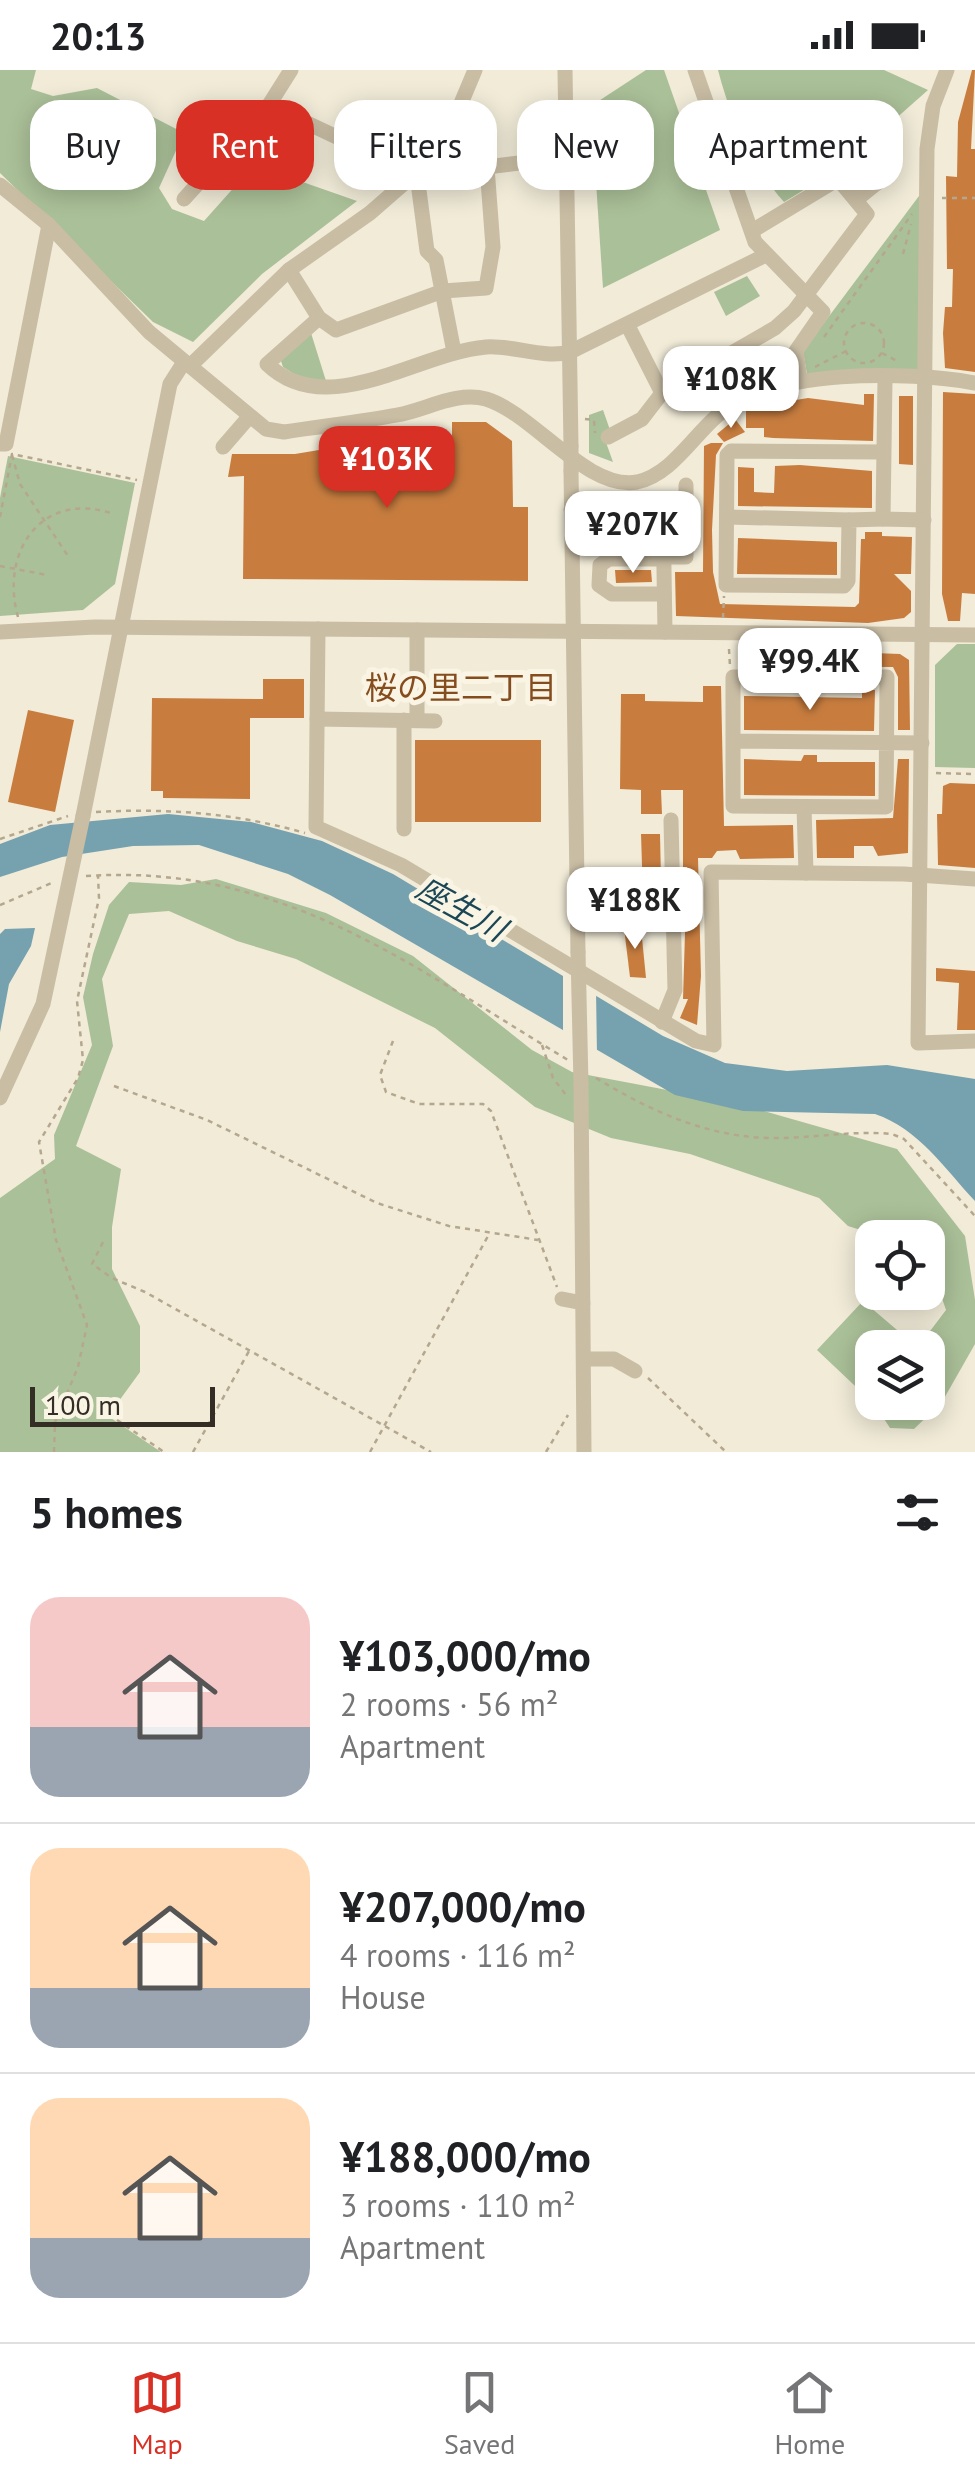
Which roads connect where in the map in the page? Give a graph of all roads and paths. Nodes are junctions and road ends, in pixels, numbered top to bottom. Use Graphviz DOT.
graph roads {
  1 [pos="290,70"];
  2 [pos="475,70"];
  3 [pos="565,70"];
  4 [pos="695,70"];
  5 [pos="925,70"];
  6 [pos="945,74"];
  7 [pos="272,100"];
  8 [pos="462,100"];
  9 [pos="566,100"];
  10 [pos="517,163"];
  11 [pos="0,185"];
  12 [pos="192,190"];
  13 [pos="396,190"];
  14 [pos="418,190"];
  15 [pos="568,190"];
  16 [pos="868,190"];
  17 [pos="975,198"];
  18 [pos="184,199"];
  19 [pos="931,199"];
  20 [pos="856,200"];
  21 [pos="912,213"];
  22 [pos="49,225"];
  23 [pos="752,231"];
  24 [pos="904,254"];
  25 [pos="766,255"];
  26 [pos="289,270"];
  27 [pos="443,291"];
  28 [pos="806,295"];
  29 [pos="318,318"];
  30 [pos="628,326"];
  31 [pos="818,344"];
  32 [pos="846,351"];
  33 [pos="454,352"];
  34 [pos="570,352"];
  35 [pos="187,364"];
  36 [pos="807,379"];
  37 [pos="885,379"];
  38 [pos="926,379"];
  39 [pos="975,383"];
  40 [pos="662,393"];
  41 [pos="249,417"];
  42 [pos="591,418"];
  43 [pos="584,419"];
  44 [pos="608,438"];
  45 [pos="223,447"];
  46 [pos="6,449"];
  47 [pos="884,452"];
  48 [pos="139,480"];
  49 [pos="686,485"];
  50 [pos="567,505"];
  51 [pos="686,506"];
  52 [pos="663,509"];
  53 [pos="110,512"];
  54 [pos="727,517"];
  55 [pos="0,518"];
  56 [pos="883,519"];
  57 [pos="849,520"];
  58 [pos="924,520"];
  59 [pos="45,521"];
  60 [pos="608,541"];
  61 [pos="665,552"];
  62 [pos="68,556"];
  63 [pos="0,566"];
  64 [pos="12,568"];
  65 [pos="47,576"];
  66 [pos="726,585"];
  67 [pos="664,594"];
  68 [pos="18,617"];
  69 [pos="724,621"];
  70 [pos="122,628"];
  71 [pos="318,629"];
  72 [pos="417,630"];
  73 [pos="0,632"];
  74 [pos="573,632"];
  75 [pos="665,632"];
  76 [pos="922,634"];
  77 [pos="962,635"];
  78 [pos="729,642"];
  79 [pos="733,677"];
  80 [pos="318,719"];
  81 [pos="410,720"];
  82 [pos="436,721"];
  83 [pos="733,741"];
  84 [pos="888,743"];
  85 [pos="922,743"];
  86 [pos="930,773"];
  87 [pos="975,774"];
  88 [pos="804,807"];
  89 [pos="84,814"];
  90 [pos="672,820"];
  91 [pos="316,828"];
  92 [pos="404,828"];
  93 [pos="0,839"];
  94 [pos="806,872"];
  95 [pos="920,874"];
  96 [pos="98,875"];
  97 [pos="79,876"];
  98 [pos="975,879"];
  99 [pos="57,881"];
  100 [pos="0,905"];
  101 [pos="662,1022"];
  102 [pos="975,1041"];
  103 [pos="393,1042"];
  104 [pos="541,1044"];
  105 [pos="572,1063"];
  106 [pos="584,1078"];
  107 [pos="114,1086"];
  108 [pos="568,1096"];
  109 [pos="0,1098"];
  110 [pos="975,1216"];
  111 [pos="489,1234"];
  112 [pos="538,1240"];
  113 [pos="103,1242"];
  114 [pos="562,1299"];
  115 [pos="583,1304"];
  116 [pos="250,1350"];
  117 [pos="585,1359"];
  118 [pos="635,1371"];
  119 [pos="585,1416"];
  120 [pos="117,1420"];
  121 [pos="385,1426"];
  122 [pos="54,1452"];
  123 [pos="164,1452"];
  124 [pos="193,1452"];
  125 [pos="370,1452"];
  126 [pos="431,1452"];
  127 [pos="546,1452"];
  128 [pos="584,1452"];
  129 [pos="726,1452"];
  1 -- 7 [label="street"];
  2 -- 8 [label="street"];
  3 -- 9 [label="street"];
  4 -- 23 [label="street"];
  5 -- 6 [label="street"];
  6 -- 19 [label="street"];
  10 -- 27 [label="street"];
  11 -- 22 [label="street"];
  12 -- 18 [label="street"];
  13 -- 26 [label="street"];
  14 -- 27 [label="street"];
  15 -- 34 [label="street"];
  16 -- 20 [label="street"];
  17 -- 19 [label="path"];
  19 -- 21 [label="path"];
  19 -- 38 [label="street"];
  20 -- 23 [label="street"];
  20 -- 28 [label="street"];
  21 -- 24 [label="path"];
  21 -- 31 [label="path"];
  22 -- 35 [label="street"];
  22 -- 46 [label="street"];
  23 -- 25 [label="street"];
  25 -- 28 [label="street"];
  25 -- 30 [label="street"];
  26 -- 29 [label="street"];
  26 -- 35 [label="street"];
  27 -- 29 [label="street"];
  27 -- 33 [label="street"];
  28 -- 36 [label="street"];
  28 -- 40 [label="street"];
  29 -- 33 [label="street"];
  30 -- 34 [label="street"];
  30 -- 40 [label="street"];
  32 -- 32 [label="path"];
  32 -- 36 [label="path"];
  33 -- 34 [label="street"];
  34 -- 50 [label="street, bridge"];
  35 -- 41 [label="street"];
  35 -- 70 [label="street"];
  36 -- 37 [label="street"];
  36 -- 41 [label="street"];
  37 -- 38 [label="street"];
  37 -- 47 [label="street"];
  38 -- 39 [label="street"];
  38 -- 58 [label="street"];
  40 -- 44 [label="street"];
  41 -- 45 [label="street"];
  42 -- 43 [label="path"];
  46 -- 48 [label="path"];
  46 -- 55 [label="path"];
  46 -- 59 [label="path"];
  47 -- 54 [label="street"];
  47 -- 56 [label="street"];
  49 -- 51 [label="street"];
  50 -- 52 [label="street"];
  50 -- 74 [label="street"];
  51 -- 52 [label="street"];
  51 -- 61 [label="street"];
  52 -- 61 [label="street"];
  53 -- 59 [label="path"];
  54 -- 57 [label="street"];
  54 -- 66 [label="street"];
  56 -- 57 [label="street"];
  56 -- 58 [label="street"];
  57 -- 66 [label="street"];
  58 -- 76 [label="street"];
  59 -- 62 [label="path"];
  59 -- 64 [label="path"];
  60 -- 61 [label="street"];
  61 -- 67 [label="street"];
  61 -- 67 [label="street"];
  63 -- 64 [label="path"];
  64 -- 65 [label="path"];
  64 -- 68 [label="path"];
  66 -- 69 [label="path"];
  67 -- 75 [label="street"];
  70 -- 71 [label="street"];
  70 -- 73 [label="street"];
  70 -- 89 [label="street"];
  71 -- 72 [label="street"];
  71 -- 80 [label="street"];
  72 -- 74 [label="street"];
  72 -- 81 [label="street"];
  74 -- 75 [label="street"];
  74 -- 106 [label="street, bridge"];
  75 -- 76 [label="street"];
  76 -- 77 [label="street"];
  76 -- 85 [label="street"];
  78 -- 79 [label="path"];
  79 -- 83 [label="street"];
  79 -- 84 [label="street"];
  80 -- 81 [label="street"];
  80 -- 91 [label="street"];
  81 -- 82 [label="street"];
  81 -- 92 [label="street"];
  83 -- 84 [label="street"];
  83 -- 88 [label="street"];
  84 -- 85 [label="street"];
  84 -- 88 [label="street"];
  85 -- 95 [label="street"];
  86 -- 87 [label="path"];
  88 -- 94 [label="street"];
  89 -- 91 [label="path"];
  89 -- 93 [label="path"];
  89 -- 109 [label="street, bridge"];
  90 -- 101 [label="street"];
  91 -- 101 [label="street"];
  94 -- 95 [label="street"];
  94 -- 101 [label="street"];
  95 -- 98 [label="street"];
  95 -- 102 [label="street"];
  96 -- 97 [label="path"];
  96 -- 104 [label="path"];
  96 -- 122 [label="path"];
  99 -- 100 [label="path"];
  103 -- 112 [label="path"];
  104 -- 105 [label="path"];
  104 -- 108 [label="path"];
  106 -- 110 [label="path"];
  106 -- 115 [label="street"];
  107 -- 111 [label="path"];
  111 -- 112 [label="path"];
  111 -- 121 [label="path"];
  112 -- 114 [label="path"];
  113 -- 116 [label="path"];
  114 -- 115 [label="street"];
  115 -- 117 [label="street"];
  116 -- 121 [label="path"];
  116 -- 124 [label="path"];
  117 -- 118 [label="street"];
  117 -- 119 [label="street"];
  118 -- 129 [label="path"];
  119 -- 127 [label="path"];
  119 -- 128 [label="street"];
  120 -- 123 [label="path"];
  121 -- 125 [label="path"];
  121 -- 126 [label="path"];
}
